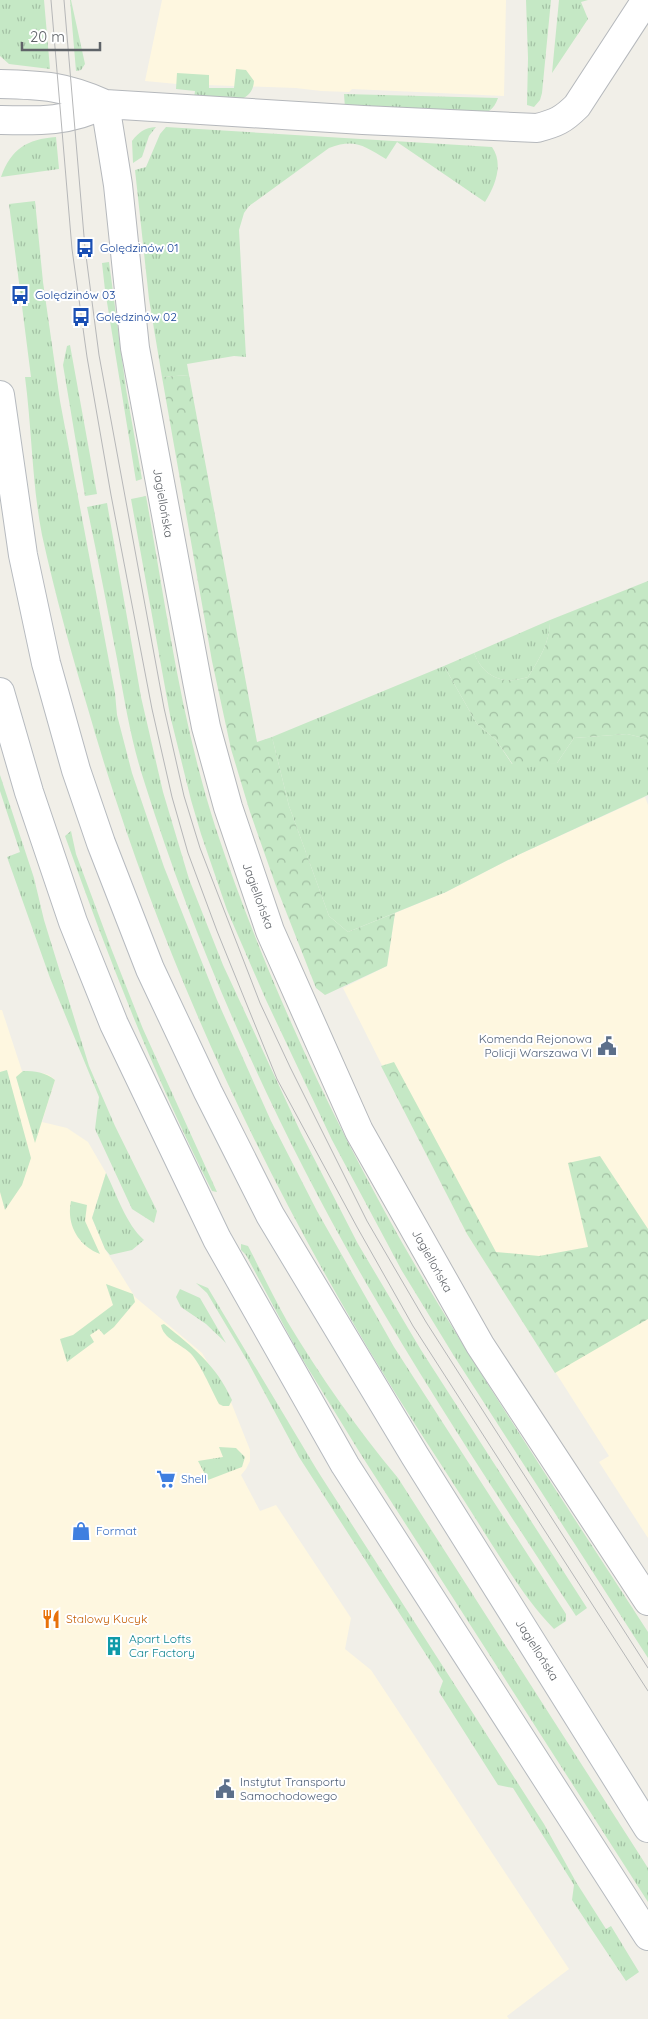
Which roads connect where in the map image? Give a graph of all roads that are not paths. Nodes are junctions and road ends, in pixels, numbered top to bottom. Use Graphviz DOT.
graph roads {
  1 [pos="646,0"];
  2 [pos="0,84"];
  3 [pos="105,104"];
  4 [pos="0,120"];
  5 [pos="0,394"];
  6 [pos="0,692"];
  7 [pos="648,1601"];
  8 [pos="648,1828"];
  9 [pos="648,1936"];
  1 -- 3 [label="main road"];
  2 -- 3 [label="main road"];
  3 -- 4 [label="main road"];
  3 -- 7 [label="main road, Jagiellońska"];
  5 -- 8 [label="main road, Jagiellońska"];
  6 -- 9 [label="main road"];
}
